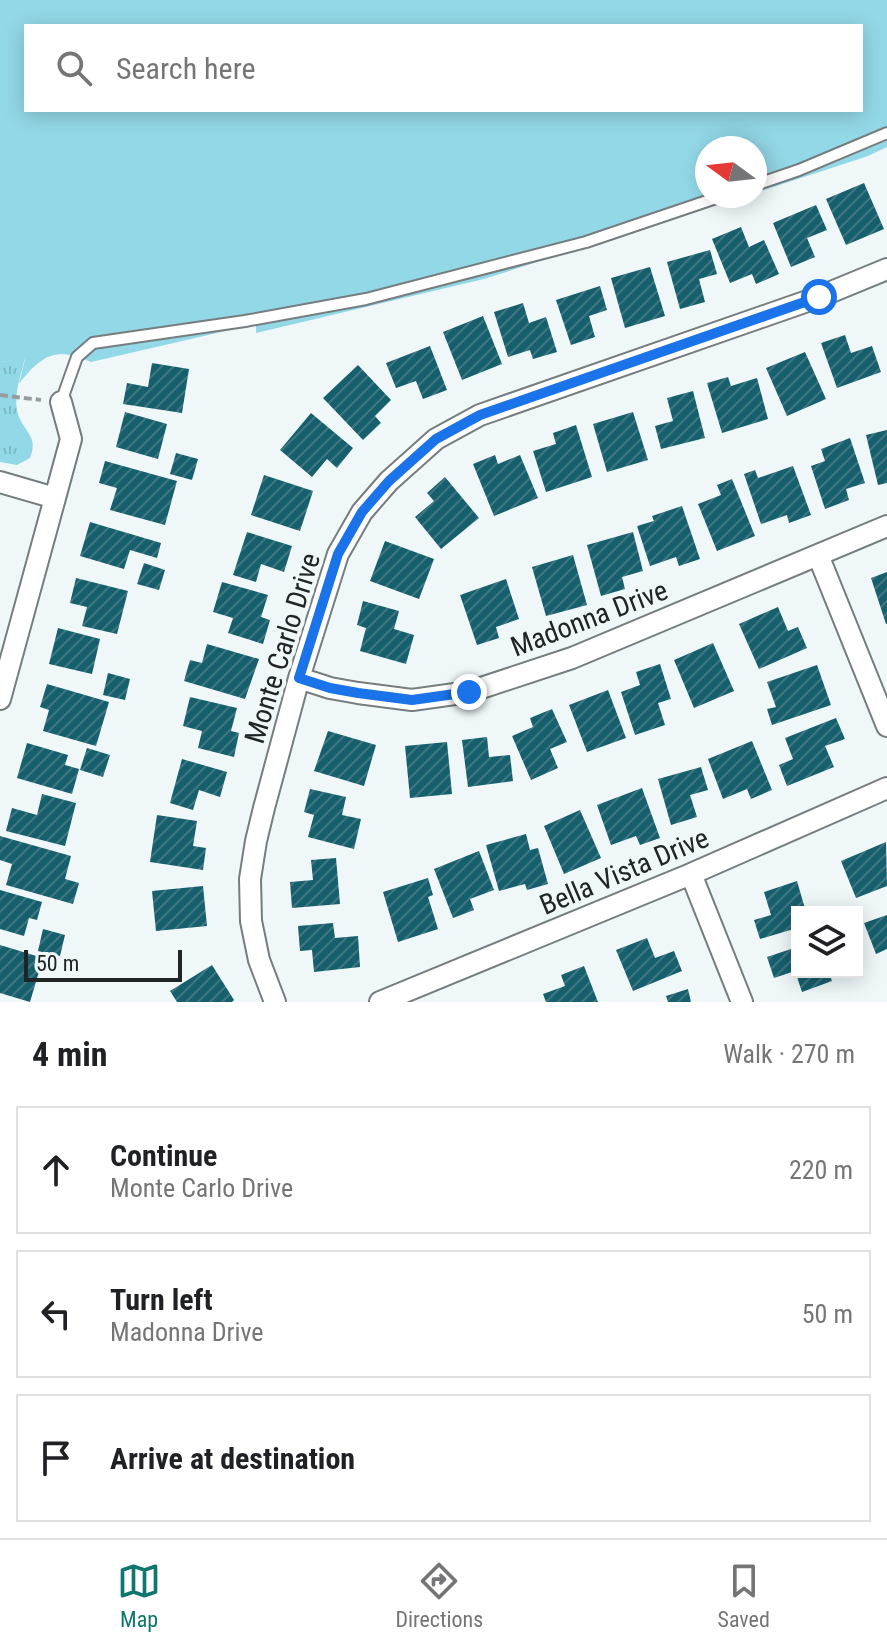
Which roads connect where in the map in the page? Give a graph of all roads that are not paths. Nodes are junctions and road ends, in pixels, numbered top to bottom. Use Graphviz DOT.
graph roads {
  1 [pos="887,133"];
  2 [pos="767,181"];
  3 [pos="695,205"];
  4 [pos="887,269"];
  5 [pos="61,402"];
  6 [pos="0,482"];
  7 [pos="55,498"];
  8 [pos="887,526"];
  9 [pos="818,555"];
  10 [pos="299,678"];
  11 [pos="0,699"];
  12 [pos="887,726"];
  13 [pos="887,788"];
  14 [pos="691,874"];
  15 [pos="275,1002"];
  16 [pos="380,1002"];
  17 [pos="742,1002"];
  1 -- 2 [label="lane"];
  3 -- 5 [label="lane"];
  4 -- 10 [label="street, Monte Carlo Drive"];
  5 -- 7 [label="street"];
  6 -- 7 [label="street"];
  7 -- 11 [label="street"];
  8 -- 9 [label="street, Madonna Drive"];
  9 -- 10 [label="street, Madonna Drive"];
  9 -- 12 [label="street"];
  10 -- 15 [label="street, Monte Carlo Drive"];
  13 -- 14 [label="street, Bella Vista Drive"];
  14 -- 16 [label="street, Bella Vista Drive"];
  14 -- 17 [label="street"];
}
